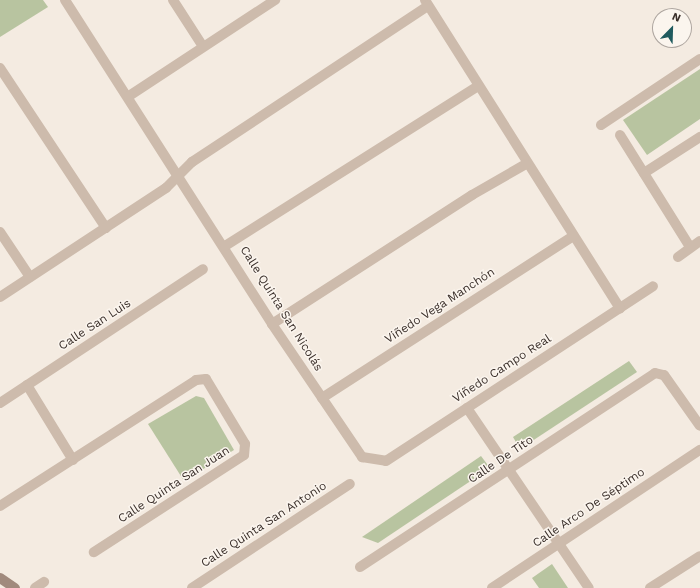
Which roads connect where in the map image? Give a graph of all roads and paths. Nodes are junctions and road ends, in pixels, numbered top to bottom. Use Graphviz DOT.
graph roads {
  1 [pos="64,0"];
  2 [pos="172,0"];
  3 [pos="275,0"];
  4 [pos="427,3"];
  5 [pos="202,45"];
  6 [pos="700,59"];
  7 [pos="0,68"];
  8 [pos="478,86"];
  9 [pos="129,96"];
  10 [pos="601,125"];
  11 [pos="620,135"];
  12 [pos="700,137"];
  13 [pos="526,164"];
  14 [pos="644,173"];
  15 [pos="178,175"];
  16 [pos="106,228"];
  17 [pos="0,232"];
  18 [pos="573,236"];
  19 [pos="700,241"];
  20 [pos="225,246"];
  21 [pos="690,247"];
  22 [pos="678,257"];
  23 [pos="203,269"];
  24 [pos="30,277"];
  25 [pos="653,286"];
  26 [pos="0,297"];
  27 [pos="620,308"];
  28 [pos="272,324"];
  29 [pos="27,385"];
  30 [pos="322,398"];
  31 [pos="0,403"];
  32 [pos="466,408"];
  33 [pos="700,426"];
  34 [pos="700,450"];
  35 [pos="362,457"];
  36 [pos="73,460"];
  37 [pos="510,469"];
  38 [pos="350,484"];
  39 [pos="0,506"];
  40 [pos="560,543"];
  41 [pos="94,552"];
  42 [pos="700,556"];
  43 [pos="360,567"];
  44 [pos="0,578"];
  45 [pos="44,582"];
  46 [pos="14,588"];
  47 [pos="35,588"];
  48 [pos="192,588"];
  49 [pos="492,588"];
  50 [pos="589,588"];
  51 [pos="650,588"];
  1 -- 9 [label="street, Calle Quinta San Nicolás"];
  2 -- 5 [label="street"];
  3 -- 5 [label="street"];
  4 -- 8 [label="street"];
  4 -- 15 [label="street"];
  5 -- 9 [label="street"];
  6 -- 10 [label="street"];
  7 -- 16 [label="street"];
  8 -- 13 [label="street"];
  8 -- 20 [label="street"];
  9 -- 15 [label="street, Calle Quinta San Nicolás"];
  11 -- 14 [label="street"];
  12 -- 14 [label="street"];
  13 -- 18 [label="street"];
  13 -- 28 [label="street"];
  14 -- 21 [label="street"];
  15 -- 16 [label="street"];
  15 -- 20 [label="street, Calle Quinta San Nicolás"];
  16 -- 24 [label="street"];
  17 -- 24 [label="street"];
  18 -- 27 [label="street"];
  18 -- 30 [label="street, Viñedo Vega Manchón"];
  19 -- 21 [label="street"];
  20 -- 28 [label="street, Calle Quinta San Nicolás"];
  21 -- 22 [label="street"];
  23 -- 29 [label="street, Calle San Luis"];
  24 -- 26 [label="street"];
  25 -- 27 [label="street, Viñedo Campo Real"];
  27 -- 32 [label="street, Viñedo Campo Real"];
  28 -- 30 [label="street, Calle Quinta San Nicolás"];
  29 -- 31 [label="street, Calle San Luis"];
  29 -- 36 [label="street"];
  30 -- 35 [label="street, Calle Quinta San Nicolás"];
  32 -- 35 [label="street, Viñedo Campo Real"];
  32 -- 37 [label="street"];
  33 -- 37 [label="street, Calle De Tito"];
  34 -- 40 [label="street, Calle Arco De Séptimo"];
  36 -- 39 [label="street, Calle Quinta San Juan"];
  36 -- 41 [label="street, Calle Quinta San Juan"];
  37 -- 40 [label="street"];
  37 -- 43 [label="street, Calle De Tito"];
  38 -- 48 [label="street, Calle Quinta San Antonio"];
  40 -- 49 [label="street, Calle Arco De Séptimo"];
  40 -- 50 [label="street"];
  42 -- 51 [label="street"];
  44 -- 46 [label="main road"];
  45 -- 47 [label="street"];
}
